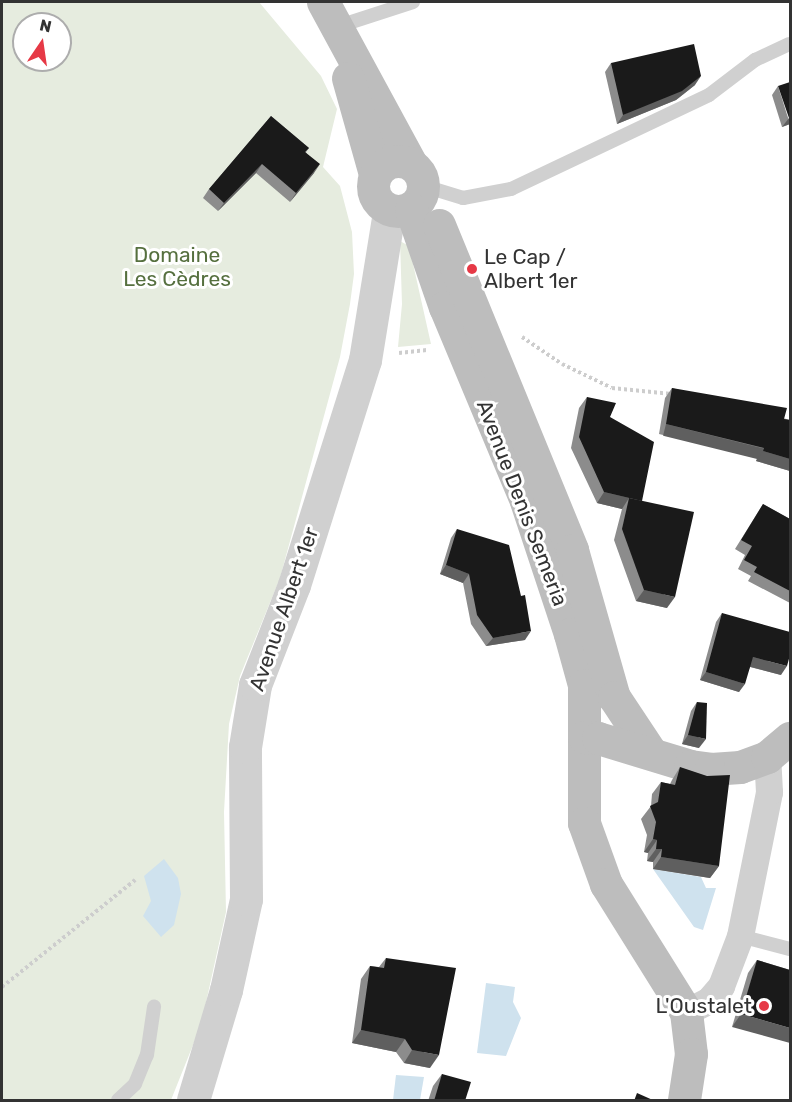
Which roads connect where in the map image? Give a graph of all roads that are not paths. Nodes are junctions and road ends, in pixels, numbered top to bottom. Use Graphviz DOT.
graph roads {
  1 [pos="413,2"];
  2 [pos="329,14"];
  3 [pos="790,44"];
  4 [pos="401,190"];
  5 [pos="559,554"];
  6 [pos="584,737"];
  7 [pos="779,748"];
  8 [pos="651,753"];
  9 [pos="740,936"];
  10 [pos="790,949"];
  11 [pos="154,1007"];
  12 [pos="686,1012"];
  13 [pos="118,1101"];
  14 [pos="193,1101"];
  15 [pos="684,1101"];
  1 -- 2 [label="lane"];
  2 -- 4 [label="main road, Avenue Denis Semeria"];
  3 -- 4 [label="lane"];
  4 -- 5 [label="main road, Avenue Denis Semeria"];
  4 -- 14 [label="street, Avenue Albert 1er"];
  5 -- 6 [label="main road, Avenue Denis Semeria"];
  5 -- 8 [label="main road, Avenue Denis Semeria"];
  6 -- 8 [label="main road"];
  6 -- 12 [label="main road, Avenue Denis Semeria"];
  7 -- 8 [label="main road"];
  7 -- 9 [label="street"];
  9 -- 10 [label="lane"];
  9 -- 12 [label="street"];
  11 -- 13 [label="lane"];
  12 -- 15 [label="main road"];
}
